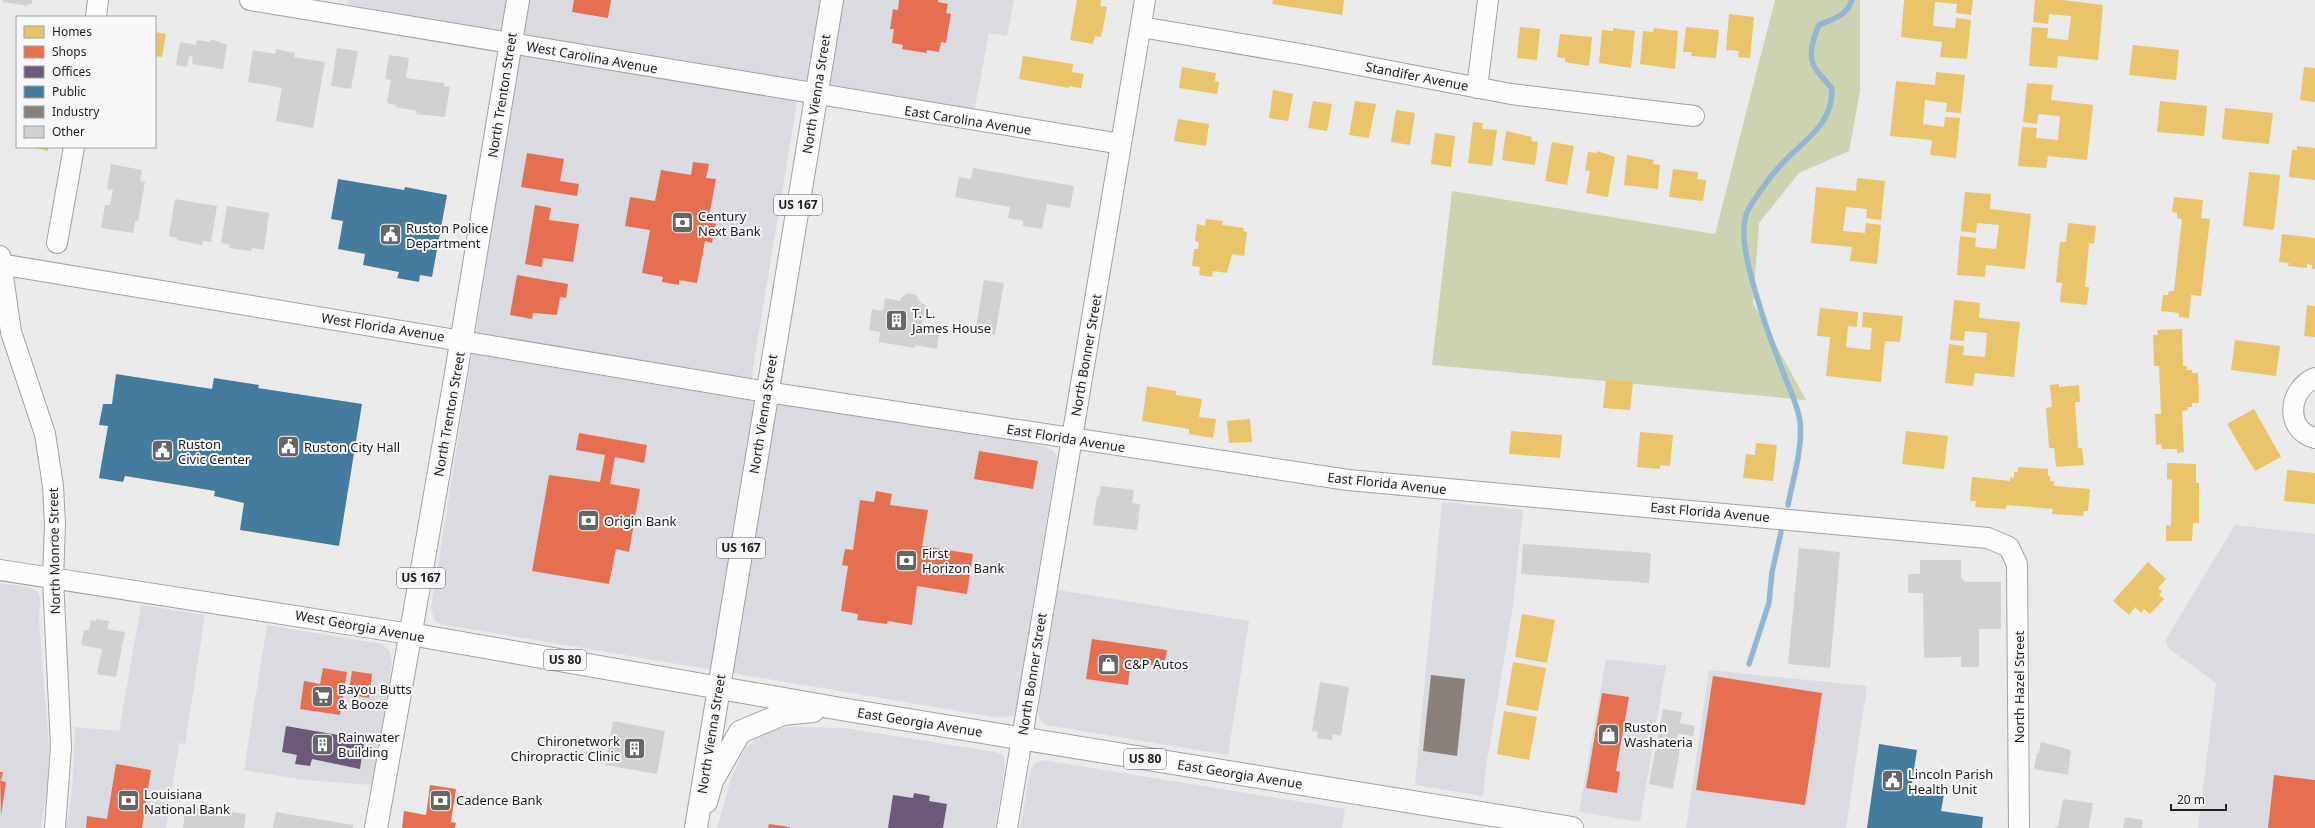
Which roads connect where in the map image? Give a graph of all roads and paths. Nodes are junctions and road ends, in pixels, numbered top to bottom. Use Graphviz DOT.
graph roads {
  1 [pos="98,0"];
  2 [pos="250,0"];
  3 [pos="518,0"];
  4 [pos="832,0"];
  5 [pos="1145,0"];
  6 [pos="1488,0"];
  7 [pos="96,16"];
  8 [pos="1140,27"];
  9 [pos="511,43"];
  10 [pos="1477,88"];
  11 [pos="816,95"];
  12 [pos="1694,116"];
  13 [pos="1121,144"];
  14 [pos="74,148"];
  15 [pos="57,243"];
  16 [pos="0,261"];
  17 [pos="462,341"];
  18 [pos="2315,378"];
  19 [pos="767,392"];
  20 [pos="2315,438"];
  21 [pos="1071,439"];
  22 [pos="2009,548"];
  23 [pos="0,570"];
  24 [pos="53,579"];
  25 [pos="410,634"];
  26 [pos="719,687"];
  27 [pos="835,708"];
  28 [pos="1022,738"];
  29 [pos="55,828"];
  30 [pos="376,828"];
  31 [pos="697,828"];
  32 [pos="1007,828"];
  33 [pos="1572,828"];
  34 [pos="2019,828"];
  1 -- 7 [label="street"];
  2 -- 9 [label="street, West Carolina Avenue"];
  3 -- 9 [label="main road, North Trenton Street / US 167"];
  4 -- 11 [label="main road, North Vienna Street / US 167"];
  5 -- 8 [label="street, North Bonner Street"];
  6 -- 10 [label="street"];
  8 -- 10 [label="street, Standifer Avenue"];
  8 -- 13 [label="street, North Bonner Street"];
  9 -- 11 [label="street, West Carolina Avenue"];
  9 -- 17 [label="main road, North Trenton Street / US 167"];
  10 -- 12 [label="street, Standifer Avenue"];
  11 -- 13 [label="street, East Carolina Avenue"];
  11 -- 19 [label="main road, North Vienna Street / US 167"];
  13 -- 21 [label="street, North Bonner Street"];
  14 -- 15 [label="street"];
  16 -- 17 [label="street, West Florida Avenue"];
  16 -- 24 [label="street, North Monroe Street"];
  17 -- 19 [label="street, West Florida Avenue"];
  17 -- 25 [label="main road, North Trenton Street / US 167"];
  18 -- 20 [label="street"];
  19 -- 21 [label="street, East Florida Avenue"];
  19 -- 26 [label="main road, North Vienna Street / US 167"];
  21 -- 22 [label="street, East Florida Avenue"];
  21 -- 28 [label="street, North Bonner Street"];
  22 -- 34 [label="street, North Hazel Street"];
  23 -- 24 [label="street, West Georgia Avenue"];
  24 -- 25 [label="street, West Georgia Avenue"];
  24 -- 29 [label="street, North Monroe Street"];
  25 -- 26 [label="main road, West Georgia Avenue / US 80"];
  25 -- 30 [label="main road, North Trenton Street"];
  26 -- 27 [label="main road, East Georgia Avenue / US 80"];
  26 -- 31 [label="main road, North Vienna Street"];
  27 -- 28 [label="main road, East Georgia Avenue / US 80"];
  27 -- 31 [label="main road"];
  28 -- 32 [label="street, North Bonner Street"];
  28 -- 33 [label="main road, East Georgia Avenue / US 80"];
}
